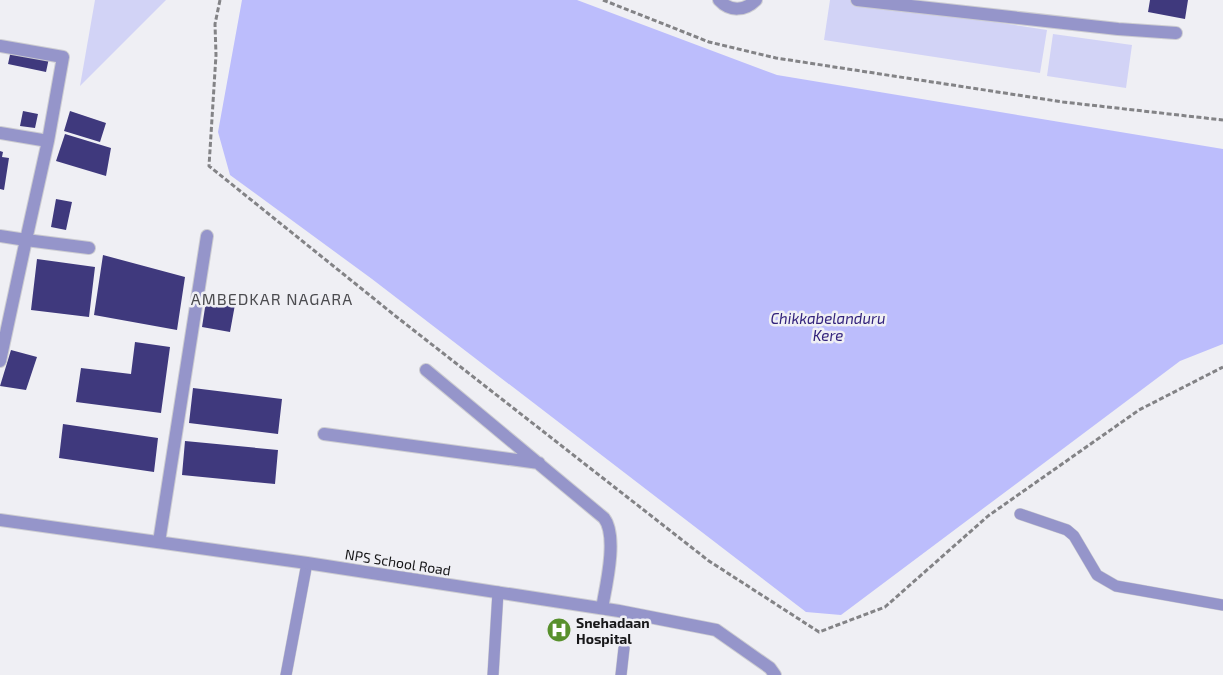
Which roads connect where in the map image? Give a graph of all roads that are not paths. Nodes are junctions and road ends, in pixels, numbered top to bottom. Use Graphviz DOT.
graph roads {
  1 [pos="719,0"];
  2 [pos="756,0"];
  3 [pos="857,0"];
  4 [pos="1176,33"];
  5 [pos="0,46"];
  6 [pos="0,133"];
  7 [pos="48,141"];
  8 [pos="0,236"];
  9 [pos="207,236"];
  10 [pos="26,240"];
  11 [pos="89,248"];
  12 [pos="3,333"];
  13 [pos="0,361"];
  14 [pos="426,370"];
  15 [pos="324,434"];
  16 [pos="539,463"];
  17 [pos="1020,514"];
  18 [pos="0,520"];
  19 [pos="159,542"];
  20 [pos="307,563"];
  21 [pos="498,592"];
  22 [pos="1223,605"];
  23 [pos="602,608"];
  24 [pos="624,648"];
  25 [pos="286,675"];
  26 [pos="493,675"];
  27 [pos="621,675"];
  28 [pos="775,675"];
  1 -- 2 [label="street"];
  3 -- 4 [label="street"];
  5 -- 7 [label="street"];
  6 -- 7 [label="street"];
  7 -- 10 [label="street"];
  8 -- 10 [label="street"];
  9 -- 19 [label="street"];
  10 -- 11 [label="street"];
  10 -- 12 [label="street"];
  12 -- 13 [label="street"];
  14 -- 16 [label="street"];
  15 -- 16 [label="street"];
  16 -- 23 [label="street"];
  17 -- 22 [label="lane"];
  18 -- 19 [label="street, NPS School Road"];
  19 -- 20 [label="street, NPS School Road"];
  20 -- 21 [label="street, NPS School Road"];
  20 -- 25 [label="lane"];
  21 -- 23 [label="street, NPS School Road"];
  21 -- 26 [label="lane"];
  23 -- 28 [label="street, NPS School Road"];
  24 -- 27 [label="lane"];
}
